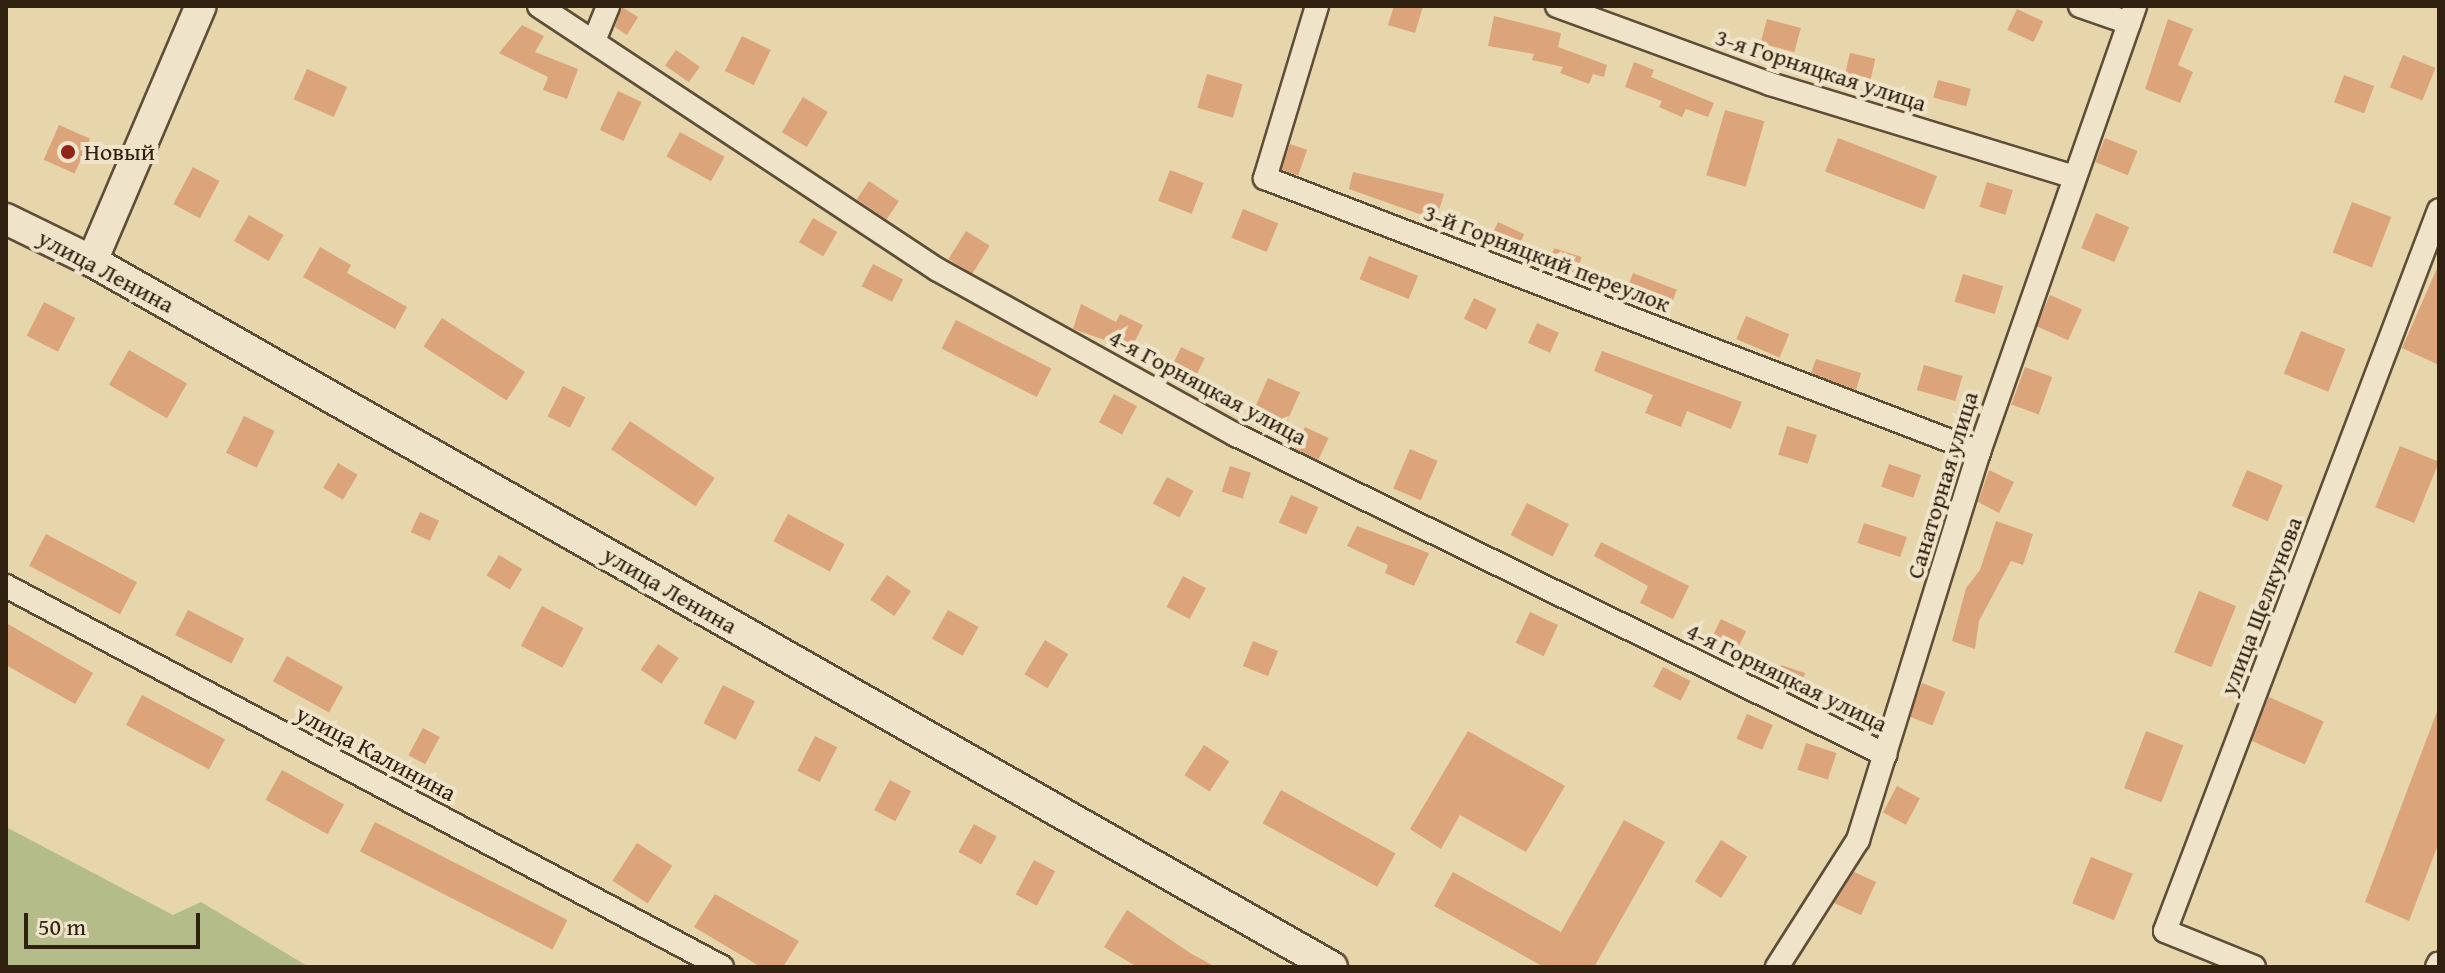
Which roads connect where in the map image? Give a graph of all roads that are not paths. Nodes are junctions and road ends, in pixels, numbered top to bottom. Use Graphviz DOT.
graph roads {
  1 [pos="201,6"];
  2 [pos="539,6"];
  3 [pos="608,6"];
  4 [pos="1317,6"];
  5 [pos="1557,6"];
  6 [pos="2080,6"];
  7 [pos="2132,14"];
  8 [pos="594,41"];
  9 [pos="2071,176"];
  10 [pos="2439,210"];
  11 [pos="6,219"];
  12 [pos="92,261"];
  13 [pos="1979,452"];
  14 [pos="6,586"];
  15 [pos="1886,755"];
  16 [pos="722,967"];
  17 [pos="1332,967"];
  18 [pos="1777,967"];
  19 [pos="2254,967"];
  1 -- 12 [label="main road"];
  2 -- 8 [label="street, 4-я Горняцкая улица"];
  3 -- 8 [label="street"];
  4 -- 13 [label="street, 3-й Горняцкий переулок"];
  5 -- 9 [label="street, 3-я Горняцкая улица"];
  6 -- 7 [label="street"];
  7 -- 9 [label="street, Санаторная улица"];
  8 -- 15 [label="street, 4-я Горняцкая улица"];
  9 -- 13 [label="street, Санаторная улица"];
  10 -- 19 [label="street, улица Щелкунова"];
  11 -- 12 [label="main road, улица Ленина"];
  12 -- 17 [label="main road, улица Ленина"];
  13 -- 15 [label="street, Санаторная улица"];
  14 -- 16 [label="street, улица Калинина"];
  15 -- 18 [label="street, Санаторная улица"];
}
